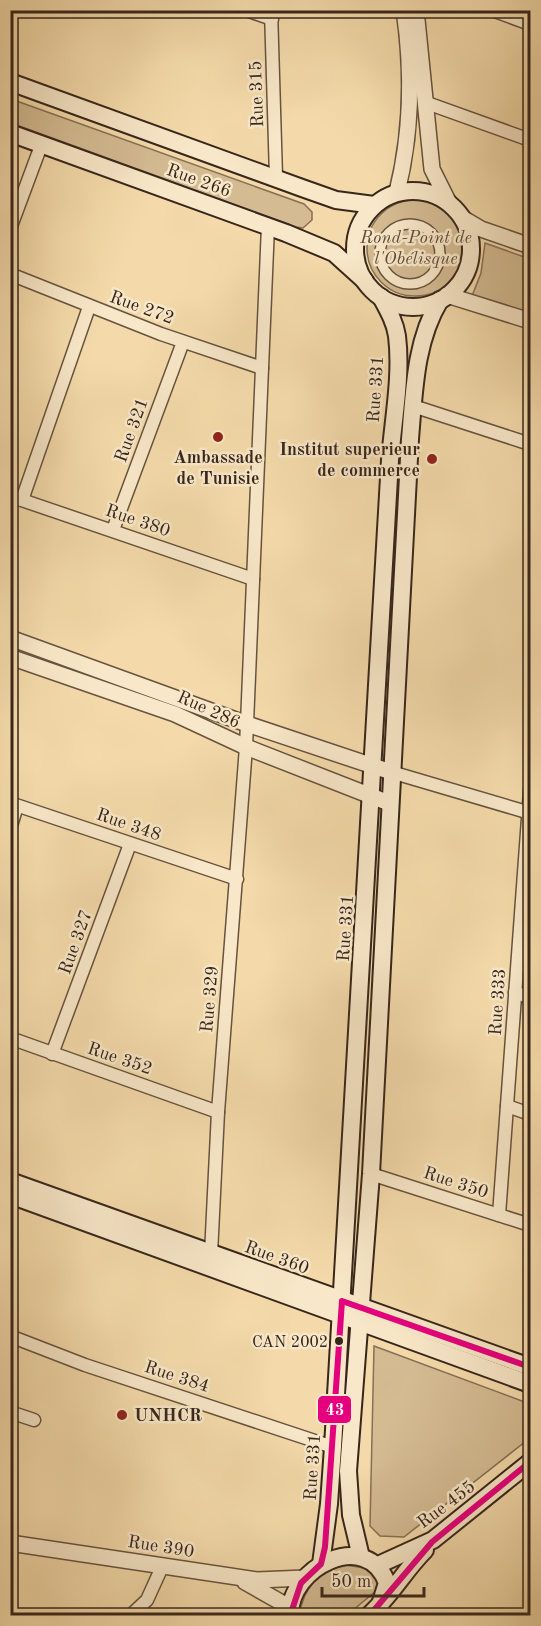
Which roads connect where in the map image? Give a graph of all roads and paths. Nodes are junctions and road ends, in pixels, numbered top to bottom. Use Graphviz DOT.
graph roads {
  1 [pos="246,10"];
  2 [pos="404,10"];
  3 [pos="416,10"];
  4 [pos="492,10"];
  5 [pos="271,15"];
  6 [pos="531,24"];
  7 [pos="10,82"];
  8 [pos="427,103"];
  9 [pos="10,133"];
  10 [pos="531,140"];
  11 [pos="42,143"];
  12 [pos="276,177"];
  13 [pos="397,192"];
  14 [pos="448,201"];
  15 [pos="374,205"];
  16 [pos="464,219"];
  17 [pos="268,226"];
  18 [pos="10,229"];
  19 [pos="531,246"];
  20 [pos="10,274"];
  21 [pos="365,281"];
  22 [pos="396,281"];
  23 [pos="381,297"];
  24 [pos="444,297"];
  25 [pos="89,307"];
  26 [pos="531,321"];
  27 [pos="183,342"];
  28 [pos="262,368"];
  29 [pos="413,406"];
  30 [pos="531,444"];
  31 [pos="16,498"];
  32 [pos="113,530"];
  33 [pos="253,579"];
  34 [pos="10,638"];
  35 [pos="10,657"];
  36 [pos="247,724"];
  37 [pos="246,747"];
  38 [pos="374,764"];
  39 [pos="391,772"];
  40 [pos="531,791"];
  41 [pos="372,797"];
  42 [pos="389,803"];
  43 [pos="14,805"];
  44 [pos="530,812"];
  45 [pos="10,829"];
  46 [pos="130,844"];
  47 [pos="237,879"];
  48 [pos="525,927"];
  49 [pos="515,992"];
  50 [pos="531,998"];
  51 [pos="10,1038"];
  52 [pos="52,1054"];
  53 [pos="507,1106"];
  54 [pos="218,1112"];
  55 [pos="531,1114"];
  56 [pos="371,1174"];
  57 [pos="10,1181"];
  58 [pos="10,1195"];
  59 [pos="499,1215"];
  60 [pos="531,1225"];
  61 [pos="211,1254"];
  62 [pos="341,1308"];
  63 [pos="359,1314"];
  64 [pos="10,1336"];
  65 [pos="531,1367"];
  66 [pos="531,1384"];
  67 [pos="10,1412"];
  68 [pos="34,1420"];
  69 [pos="333,1447"];
  70 [pos="531,1462"];
  71 [pos="433,1540"];
  72 [pos="10,1543"];
  73 [pos="361,1557"];
  74 [pos="321,1564"];
  75 [pos="378,1565"];
  76 [pos="162,1567"];
  77 [pos="235,1576"];
  78 [pos="306,1578"];
  79 [pos="374,1610"];
  80 [pos="290,1612"];
  81 [pos="130,1616"];
  1 -- 5 [label="street"];
  2 -- 13 [label="street"];
  3 -- 8 [label="street"];
  4 -- 6 [label="street"];
  5 -- 12 [label="street, Rue 315"];
  7 -- 12 [label="main road, Rue 266"];
  8 -- 10 [label="street"];
  8 -- 14 [label="street"];
  9 -- 11 [label="main road, Rue 266"];
  11 -- 17 [label="main road, Rue 266"];
  11 -- 18 [label="street"];
  12 -- 15 [label="main road, Rue 266"];
  13 -- 14 [label="main road"];
  13 -- 15 [label="main road"];
  14 -- 16 [label="main road"];
  15 -- 21 [label="main road"];
  16 -- 19 [label="street"];
  16 -- 24 [label="main road"];
  17 -- 21 [label="main road, Rue 266"];
  17 -- 28 [label="street, Rue 329"];
  20 -- 25 [label="street, Rue 272"];
  21 -- 23 [label="main road"];
  22 -- 22 [label="street"];
  23 -- 24 [label="main road"];
  23 -- 38 [label="main road, Rue 331"];
  24 -- 26 [label="street"];
  24 -- 29 [label="main road, Rue 331"];
  25 -- 27 [label="street, Rue 272"];
  25 -- 31 [label="street"];
  27 -- 28 [label="street, Rue 272"];
  27 -- 32 [label="street, Rue 321"];
  28 -- 33 [label="street, Rue 329"];
  29 -- 30 [label="street"];
  29 -- 39 [label="main road, Rue 331"];
  31 -- 32 [label="street, Rue 380"];
  32 -- 33 [label="street, Rue 380"];
  33 -- 36 [label="street, Rue 329"];
  34 -- 36 [label="street"];
  35 -- 37 [label="street, Rue 286"];
  36 -- 37 [label="street, Rue 329"];
  36 -- 38 [label="street"];
  37 -- 41 [label="street, Rue 286"];
  37 -- 47 [label="street, Rue 329"];
  38 -- 39 [label="street"];
  38 -- 41 [label="main road, Rue 331"];
  39 -- 42 [label="main road, Rue 331"];
  39 -- 44 [label="street"];
  40 -- 44 [label="street, Rue 333"];
  41 -- 42 [label="street, Rue 286"];
  41 -- 62 [label="main road, Rue 331"];
  42 -- 56 [label="main road, Rue 331"];
  43 -- 45 [label="street"];
  43 -- 46 [label="street, Rue 348"];
  44 -- 48 [label="street, Rue 333"];
  46 -- 47 [label="street, Rue 348"];
  46 -- 52 [label="street, Rue 327"];
  47 -- 54 [label="street, Rue 329"];
  48 -- 49 [label="street, Rue 333"];
  49 -- 50 [label="street"];
  49 -- 53 [label="street, Rue 333"];
  51 -- 52 [label="street, Rue 352"];
  52 -- 54 [label="street, Rue 352"];
  53 -- 55 [label="street"];
  53 -- 59 [label="street, Rue 333"];
  54 -- 61 [label="street, Rue 329"];
  56 -- 59 [label="street, Rue 350"];
  56 -- 63 [label="main road, Rue 331"];
  57 -- 61 [label="main road, Rue 360"];
  58 -- 62 [label="main road"];
  59 -- 60 [label="street, Rue 350"];
  61 -- 62 [label="main road, Rue 360"];
  62 -- 63 [label="main road, Rue 360"];
  62 -- 69 [label="main road, Rue 331"];
  63 -- 65 [label="main road, Rue 360"];
  63 -- 66 [label="main road"];
  63 -- 73 [label="main road, Rue 331"];
  64 -- 69 [label="street, Rue 384"];
  67 -- 68 [label="street"];
  69 -- 74 [label="main road, Rue 331"];
  70 -- 71 [label="main road, Rue 455"];
  71 -- 75 [label="main road, Rue 455"];
  71 -- 79 [label="main road"];
  72 -- 76 [label="street, Rue 390"];
  73 -- 74 [label="main road"];
  73 -- 75 [label="main road"];
  74 -- 78 [label="main road"];
  75 -- 79 [label="main road"];
  76 -- 77 [label="street, Rue 390"];
  76 -- 81 [label="street"];
  77 -- 78 [label="street, Rue 390"];
  77 -- 80 [label="street"];
  78 -- 80 [label="main road"];
}
